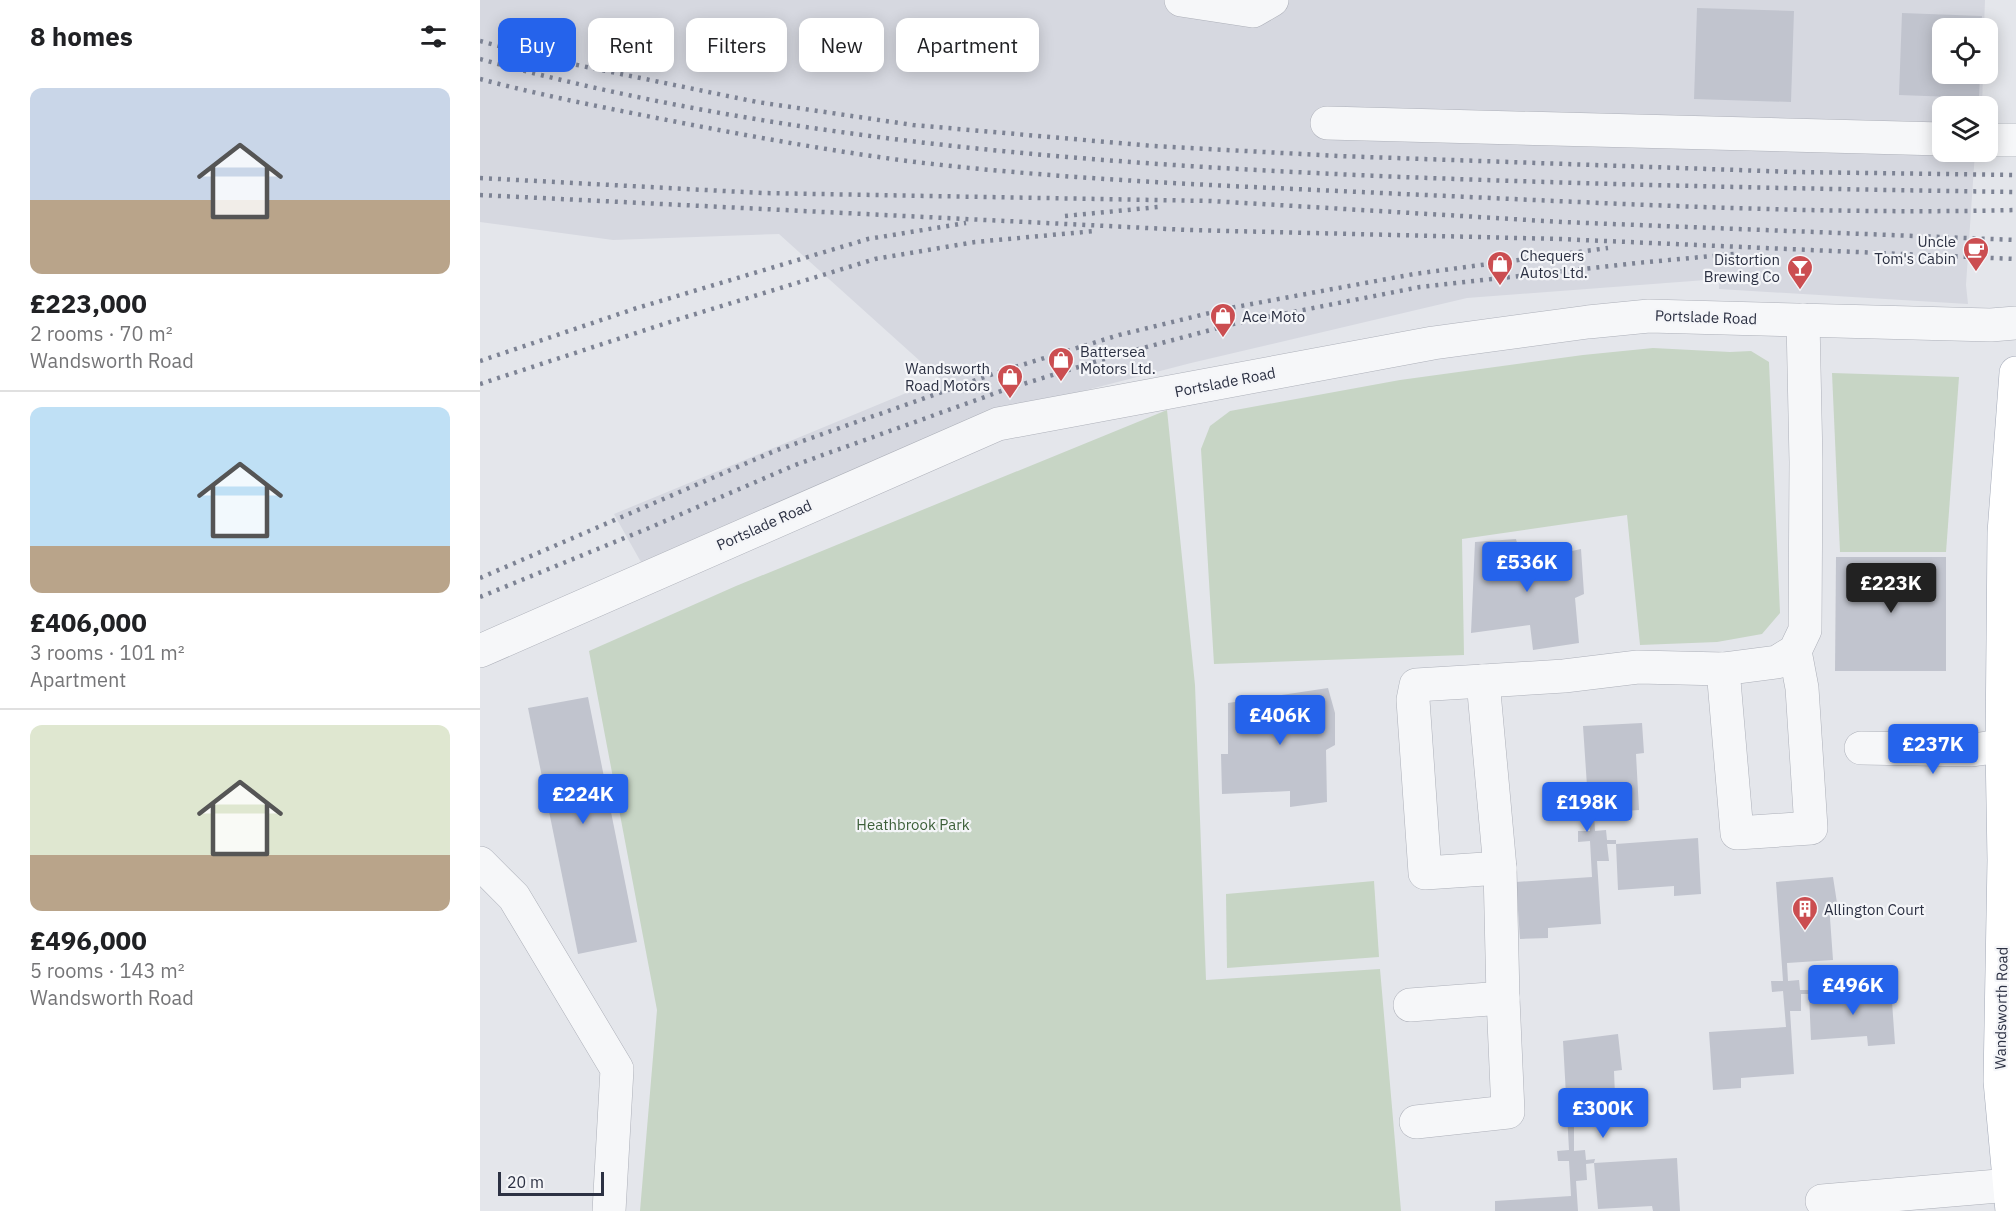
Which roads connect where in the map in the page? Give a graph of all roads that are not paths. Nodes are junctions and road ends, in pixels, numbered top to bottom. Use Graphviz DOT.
graph roads {
  1 [pos="1181,0"];
  2 [pos="1262,6"];
  3 [pos="1326,123"];
  4 [pos="1932,139"];
  5 [pos="1998,140"];
  6 [pos="2016,140"];
  7 [pos="1803,320"];
  8 [pos="2016,323"];
  9 [pos="2016,373"];
  10 [pos="2010,603"];
  11 [pos="480,651"];
  12 [pos="1795,651"];
  13 [pos="1724,669"];
  14 [pos="1483,681"];
  15 [pos="2002,746"];
  16 [pos="1861,748"];
  17 [pos="2009,788"];
  18 [pos="480,863"];
  19 [pos="1500,868"];
  20 [pos="1503,998"];
  21 [pos="1410,1005"];
  22 [pos="1416,1122"];
  23 [pos="2011,1198"];
  24 [pos="1822,1201"];
  25 [pos="609,1211"];
  1 -- 2 [label="street"];
  3 -- 4 [label="street"];
  5 -- 6 [label="street"];
  7 -- 8 [label="street, Portslade Road"];
  7 -- 11 [label="street, Portslade Road"];
  7 -- 12 [label="street"];
  9 -- 10 [label="main road, Wandsworth Road"];
  10 -- 15 [label="main road, Wandsworth Road"];
  12 -- 13 [label="street"];
  12 -- 13 [label="street"];
  13 -- 14 [label="street"];
  14 -- 19 [label="street"];
  14 -- 19 [label="street"];
  15 -- 16 [label="street"];
  15 -- 17 [label="main road, Wandsworth Road"];
  17 -- 23 [label="main road, Wandsworth Road"];
  18 -- 25 [label="street"];
  19 -- 20 [label="street"];
  20 -- 21 [label="street"];
  20 -- 22 [label="street"];
  23 -- 24 [label="street"];
}
